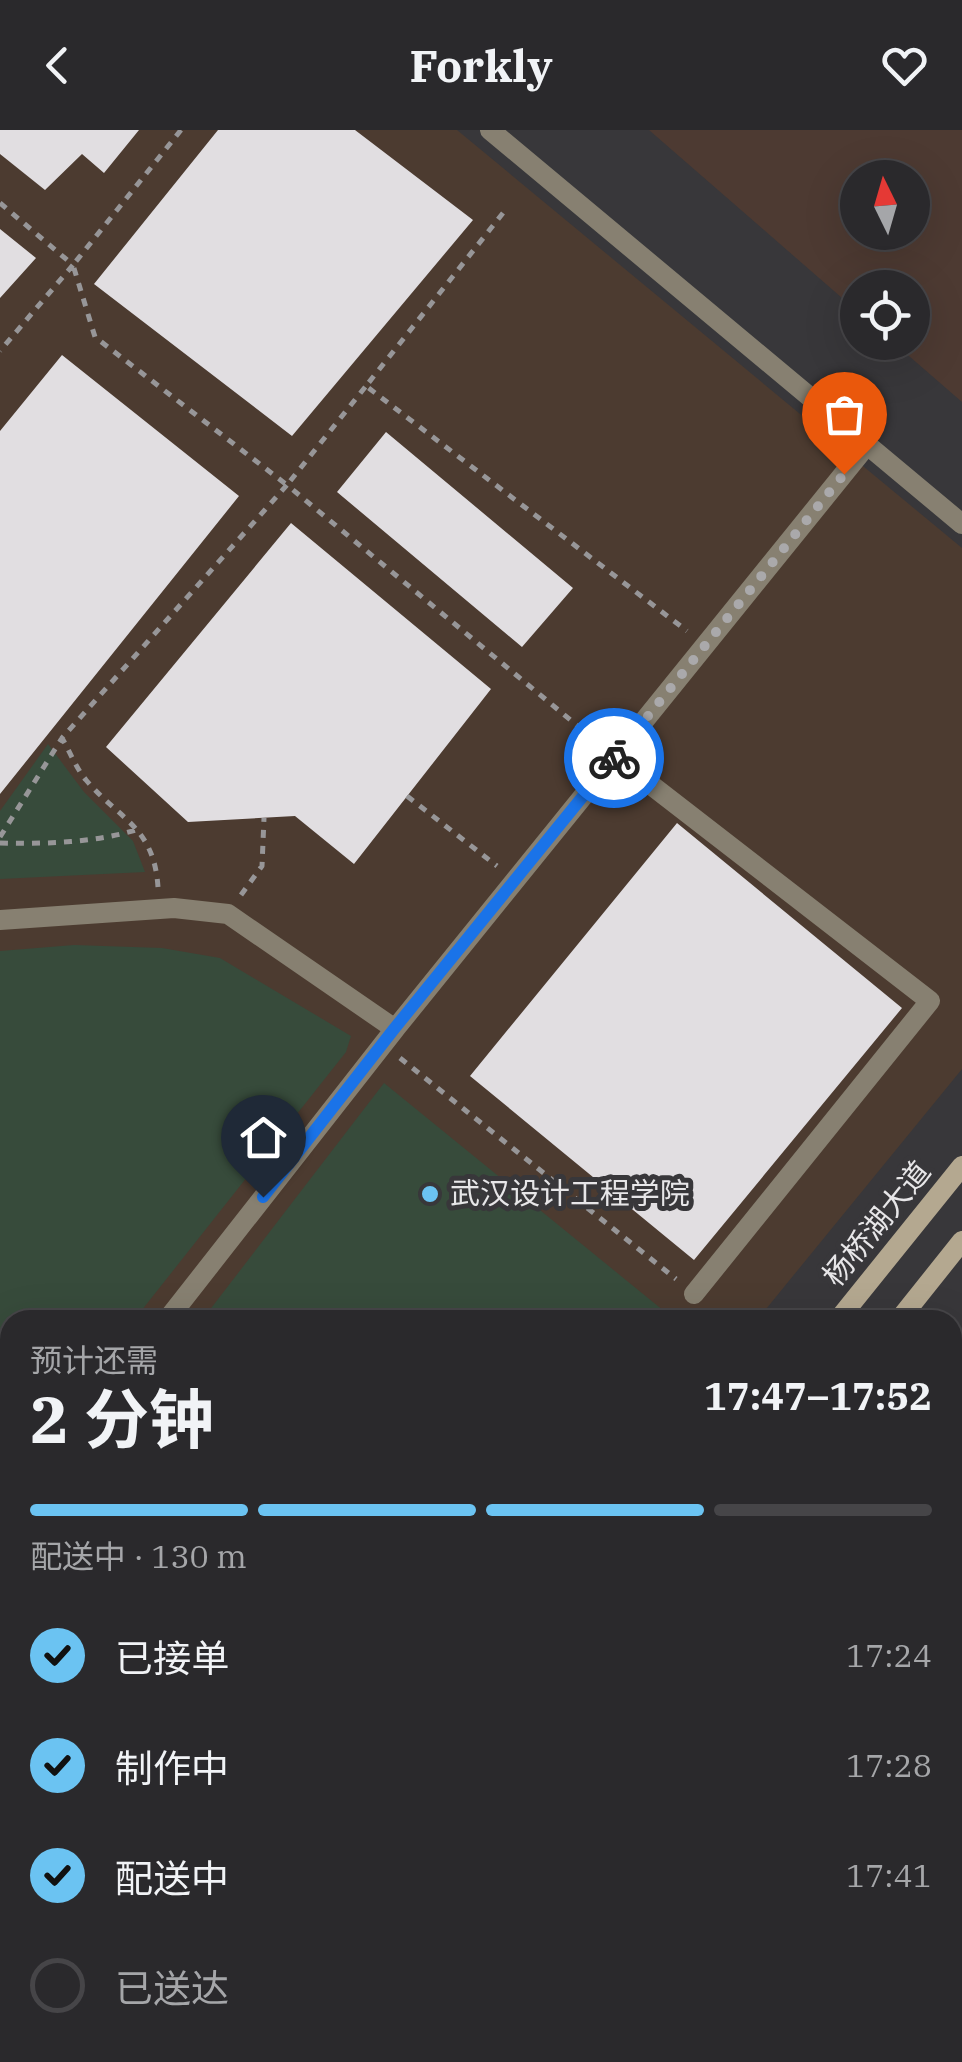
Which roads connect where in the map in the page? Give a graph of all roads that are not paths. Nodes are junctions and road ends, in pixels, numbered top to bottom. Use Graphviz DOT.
graph roads {
  1 [pos="490,130"];
  2 [pos="867,445"];
  3 [pos="962,524"];
  4 [pos="615,757"];
  5 [pos="0,920"];
  6 [pos="389,1036"];
  7 [pos="962,1166"];
  8 [pos="962,1240"];
  9 [pos="694,1294"];
  10 [pos="175,1310"];
  11 [pos="846,1310"];
  12 [pos="907,1310"];
  1 -- 2 [label="street"];
  2 -- 3 [label="street"];
  2 -- 4 [label="street"];
  4 -- 6 [label="street"];
  4 -- 9 [label="street"];
  5 -- 6 [label="street"];
  6 -- 10 [label="street"];
  7 -- 11 [label="main road, 杨桥湖大道"];
  8 -- 12 [label="main road"];
}
